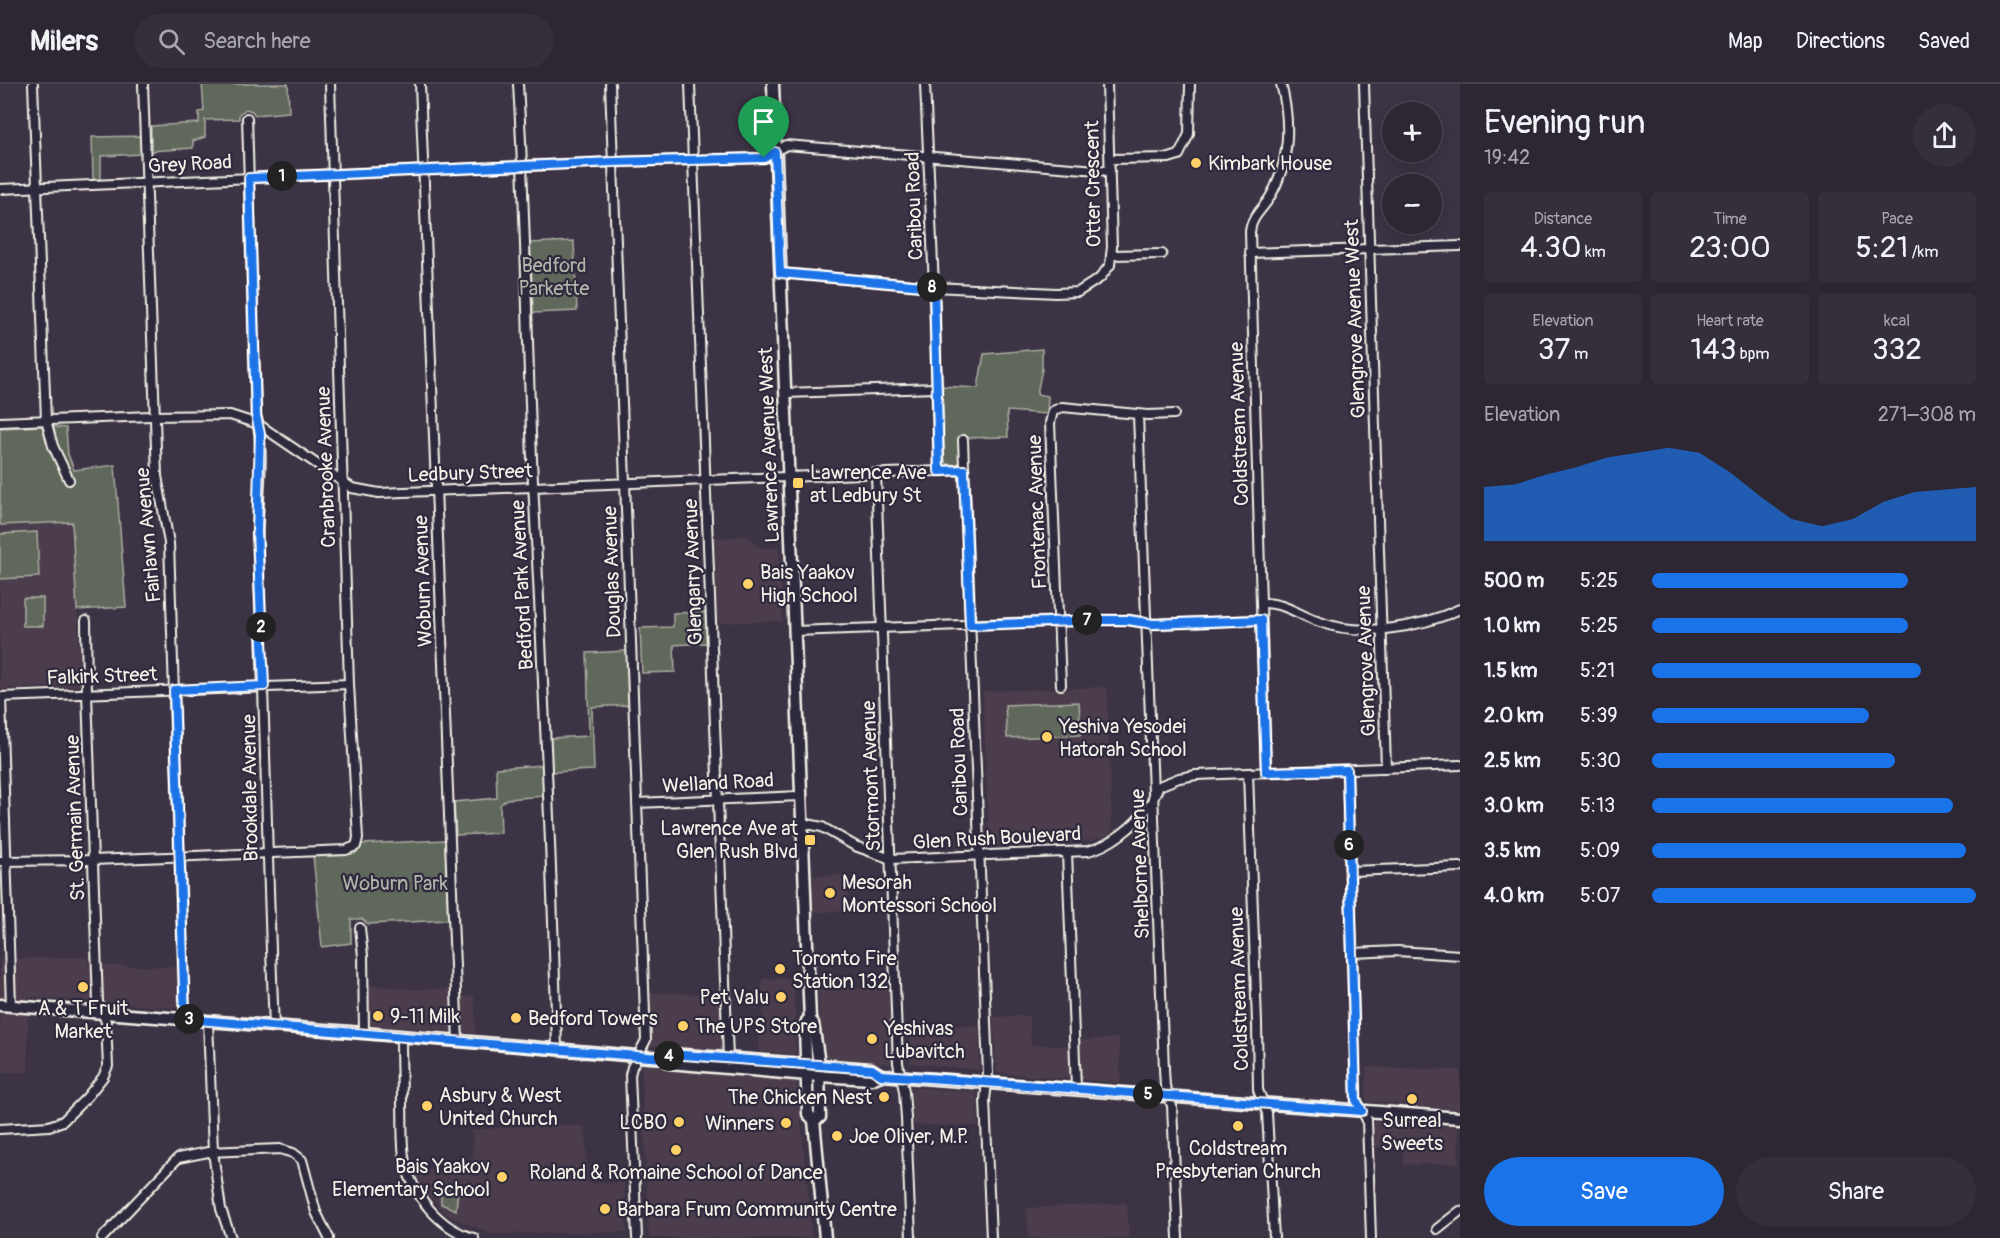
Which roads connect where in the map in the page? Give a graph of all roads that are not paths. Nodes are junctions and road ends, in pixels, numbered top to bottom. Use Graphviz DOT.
graph roads {
  1 [pos="33,84"];
  2 [pos="143,84"];
  3 [pos="330,84"];
  4 [pos="420,84"];
  5 [pos="518,84"];
  6 [pos="610,84"];
  7 [pos="690,84"];
  8 [pos="773,84"];
  9 [pos="925,84"];
  10 [pos="1107,84"];
  11 [pos="1190,84"];
  12 [pos="1281,84"];
  13 [pos="1364,84"];
  14 [pos="247,118"];
  15 [pos="775,152"];
  16 [pos="929,156"];
  17 [pos="1110,159"];
  18 [pos="693,160"];
  19 [pos="613,162"];
  20 [pos="523,166"];
  21 [pos="423,171"];
  22 [pos="1110,171"];
  23 [pos="333,174"];
  24 [pos="249,178"];
  25 [pos="147,183"];
  26 [pos="38,187"];
  27 [pos="0,189"];
  28 [pos="1460,246"];
  29 [pos="1370,249"];
  30 [pos="1250,253"];
  31 [pos="1162,254"];
  32 [pos="1111,255"];
  33 [pos="780,273"];
  34 [pos="934,287"];
  35 [pos="935,388"];
  36 [pos="785,393"];
  37 [pos="1174,414"];
  38 [pos="1138,415"];
  39 [pos="156,416"];
  40 [pos="46,420"];
  41 [pos="0,422"];
  42 [pos="258,424"];
  43 [pos="963,440"];
  44 [pos="964,470"];
  45 [pos="939,471"];
  46 [pos="876,474"];
  47 [pos="788,477"];
  48 [pos="69,480"];
  49 [pos="705,480"];
  50 [pos="342,482"];
  51 [pos="625,483"];
  52 [pos="534,488"];
  53 [pos="436,491"];
  54 [pos="1379,553"];
  55 [pos="1261,603"];
  56 [pos="1460,609"];
  57 [pos="1261,620"];
  58 [pos="86,621"];
  59 [pos="1058,622"];
  60 [pos="1146,623"];
  61 [pos="970,625"];
  62 [pos="882,629"];
  63 [pos="1381,630"];
  64 [pos="794,631"];
  65 [pos="349,684"];
  66 [pos="1060,685"];
  67 [pos="264,686"];
  68 [pos="174,690"];
  69 [pos="87,693"];
  70 [pos="0,697"];
  71 [pos="1460,765"];
  72 [pos="1386,768"];
  73 [pos="1347,770"];
  74 [pos="1266,772"];
  75 [pos="1248,773"];
  76 [pos="800,796"];
  77 [pos="1154,797"];
  78 [pos="719,799"];
  79 [pos="637,803"];
  80 [pos="802,823"];
  81 [pos="1067,852"];
  82 [pos="268,853"];
  83 [pos="979,855"];
  84 [pos="180,857"];
  85 [pos="891,859"];
  86 [pos="92,860"];
  87 [pos="3,861"];
  88 [pos="1460,867"];
  89 [pos="1350,871"];
  90 [pos="360,928"];
  91 [pos="1353,953"];
  92 [pos="1460,955"];
  93 [pos="5,1006"];
  94 [pos="102,1013"];
  95 [pos="185,1019"];
  96 [pos="810,1020"];
  97 [pos="208,1021"];
  98 [pos="274,1027"];
  99 [pos="364,1033"];
  100 [pos="401,1036"];
  101 [pos="458,1042"];
  102 [pos="557,1049"];
  103 [pos="638,1056"];
  104 [pos="666,1058"];
  105 [pos="728,1058"];
  106 [pos="819,1064"];
  107 [pos="806,1069"];
  108 [pos="881,1075"];
  109 [pos="819,1076"];
  110 [pos="901,1076"];
  111 [pos="986,1082"];
  112 [pos="1076,1088"];
  113 [pos="1169,1096"];
  114 [pos="1264,1104"];
  115 [pos="1362,1111"];
  116 [pos="1460,1118"];
  117 [pos="814,1120"];
  118 [pos="0,1129"];
  119 [pos="213,1152"];
  120 [pos="1460,1211"];
  121 [pos="1437,1228"];
  122 [pos="456,1235"];
  123 [pos="102,1238"];
  124 [pos="231,1238"];
  125 [pos="329,1238"];
  126 [pos="474,1238"];
  127 [pos="637,1238"];
  128 [pos="825,1238"];
  129 [pos="911,1238"];
  130 [pos="991,1238"];
  131 [pos="1178,1238"];
  132 [pos="1274,1238"];
  133 [pos="1371,1238"];
  1 -- 26 [label="street"];
  2 -- 25 [label="street, Fairlawn Avenue"];
  3 -- 23 [label="street, Cranbrooke Avenue"];
  4 -- 21 [label="street, Woburn Avenue"];
  5 -- 20 [label="street, Bedford Park Avenue"];
  6 -- 19 [label="street, Douglas Avenue"];
  7 -- 18 [label="street, Glengarry Avenue"];
  8 -- 15 [label="main road, Lawrence Avenue West"];
  9 -- 16 [label="street, Caribou Road"];
  10 -- 17 [label="street, Otter Crescent"];
  11 -- 17 [label="street"];
  12 -- 30 [label="street, Coldstream Avenue"];
  13 -- 29 [label="street, Glengrove Avenue West"];
  14 -- 24 [label="street, Brookdale Avenue"];
  15 -- 16 [label="street, Grey Road"];
  15 -- 18 [label="street, Grey Road"];
  15 -- 33 [label="main road, Lawrence Avenue West"];
  16 -- 22 [label="street, Grey Road"];
  16 -- 34 [label="street, Caribou Road"];
  17 -- 22 [label="street, Otter Crescent"];
  18 -- 19 [label="street, Grey Road"];
  18 -- 49 [label="street, Glengarry Avenue"];
  19 -- 20 [label="street, Grey Road"];
  19 -- 51 [label="street, Douglas Avenue"];
  20 -- 21 [label="street, Grey Road"];
  20 -- 52 [label="street, Bedford Park Avenue"];
  21 -- 23 [label="street, Grey Road"];
  21 -- 53 [label="street, Woburn Avenue"];
  22 -- 32 [label="street, Otter Crescent"];
  23 -- 24 [label="street, Grey Road"];
  23 -- 50 [label="street, Cranbrooke Avenue"];
  24 -- 25 [label="street, Grey Road"];
  24 -- 42 [label="street, Brookdale Avenue"];
  25 -- 26 [label="street, Grey Road"];
  25 -- 39 [label="street, Fairlawn Avenue"];
  26 -- 27 [label="street, Grey Road"];
  26 -- 40 [label="street"];
  28 -- 29 [label="street"];
  29 -- 30 [label="street"];
  29 -- 54 [label="street, Glengrove Avenue West"];
  30 -- 55 [label="street, Coldstream Avenue"];
  31 -- 32 [label="street"];
  32 -- 34 [label="street, Otter Crescent"];
  33 -- 34 [label="street, Otter Crescent"];
  33 -- 36 [label="main road, Lawrence Avenue West"];
  34 -- 35 [label="street, Caribou Road"];
  35 -- 36 [label="street"];
  35 -- 45 [label="street, Caribou Road"];
  36 -- 47 [label="main road, Lawrence Avenue West"];
  37 -- 38 [label="street"];
  38 -- 59 [label="street, Frontenac Avenue"];
  38 -- 60 [label="street, Shelborne Avenue"];
  39 -- 40 [label="street, Ledbury Street"];
  39 -- 42 [label="street, Ledbury Street"];
  39 -- 68 [label="street, Fairlawn Avenue"];
  40 -- 41 [label="street, Ledbury Street"];
  40 -- 48 [label="street"];
  42 -- 50 [label="street, Ledbury Street"];
  42 -- 67 [label="street, Brookdale Avenue"];
  43 -- 44 [label="street, Caribou Road"];
  44 -- 45 [label="street, Ledbury Street"];
  44 -- 61 [label="street, Caribou Road"];
  45 -- 46 [label="street, Ledbury Street"];
  46 -- 47 [label="street, Ledbury Street"];
  46 -- 62 [label="street, Stormont Avenue"];
  47 -- 49 [label="street, Ledbury Street"];
  47 -- 64 [label="main road, Lawrence Avenue West"];
  49 -- 51 [label="street, Ledbury Street"];
  49 -- 78 [label="street, Glengarry Avenue"];
  50 -- 53 [label="street, Ledbury Street"];
  50 -- 65 [label="street, Cranbrooke Avenue"];
  51 -- 52 [label="street, Ledbury Street"];
  51 -- 79 [label="street, Douglas Avenue"];
  52 -- 53 [label="street, Ledbury Street"];
  52 -- 102 [label="street, Bedford Park Avenue"];
  53 -- 101 [label="street, Woburn Avenue"];
  54 -- 63 [label="street, Glengrove Avenue"];
  55 -- 57 [label="street, Coldstream Avenue"];
  55 -- 63 [label="street"];
  56 -- 63 [label="street"];
  57 -- 60 [label="street"];
  57 -- 74 [label="street, Coldstream Avenue"];
  58 -- 69 [label="street, St. Germain Avenue"];
  59 -- 60 [label="street"];
  59 -- 61 [label="street"];
  59 -- 66 [label="street, Frontenac Avenue"];
  60 -- 77 [label="street, Shelborne Avenue"];
  61 -- 62 [label="street"];
  61 -- 83 [label="street, Caribou Road"];
  62 -- 64 [label="street"];
  62 -- 85 [label="street, Stormont Avenue"];
  63 -- 72 [label="street, Glengrove Avenue"];
  64 -- 76 [label="main road, Lawrence Avenue West"];
  65 -- 67 [label="street, Falkirk Street"];
  65 -- 82 [label="street, Cranbrooke Avenue"];
  67 -- 68 [label="street, Falkirk Street"];
  67 -- 82 [label="street, Brookdale Avenue"];
  68 -- 69 [label="street, Falkirk Street"];
  68 -- 84 [label="street, Fairlawn Avenue"];
  69 -- 70 [label="street, Falkirk Street"];
  69 -- 86 [label="street, St. Germain Avenue"];
  70 -- 87 [label="street"];
  71 -- 72 [label="street, Glen Rush Boulevard"];
  72 -- 73 [label="street, Glen Rush Boulevard"];
  73 -- 74 [label="street, Glen Rush Boulevard"];
  73 -- 89 [label="street"];
  74 -- 75 [label="street, Glen Rush Boulevard"];
  75 -- 77 [label="street, Glen Rush Boulevard"];
  75 -- 114 [label="street, Coldstream Avenue"];
  76 -- 78 [label="street, Welland Road"];
  76 -- 80 [label="main road, Lawrence Avenue West"];
  77 -- 81 [label="street, Glen Rush Boulevard"];
  77 -- 113 [label="street, Shelborne Avenue"];
  78 -- 79 [label="street, Welland Road"];
  78 -- 105 [label="street, Glengarry Avenue"];
  79 -- 103 [label="street, Douglas Avenue"];
  80 -- 85 [label="street, Glen Rush Boulevard"];
  80 -- 96 [label="main road, Lawrence Avenue West"];
  81 -- 83 [label="street, Glen Rush Boulevard"];
  81 -- 112 [label="street"];
  82 -- 84 [label="street"];
  82 -- 98 [label="street, Brookdale Avenue"];
  83 -- 85 [label="street, Glen Rush Boulevard"];
  83 -- 111 [label="street, Caribou Road"];
  84 -- 86 [label="street"];
  84 -- 95 [label="street, Fairlawn Avenue"];
  85 -- 110 [label="street, Stormont Avenue"];
  86 -- 87 [label="street"];
  86 -- 94 [label="street, St. Germain Avenue"];
  87 -- 93 [label="street"];
  88 -- 89 [label="street"];
  89 -- 91 [label="street"];
  90 -- 99 [label="street"];
  91 -- 92 [label="street"];
  91 -- 115 [label="street"];
  93 -- 94 [label="main road"];
  94 -- 95 [label="main road"];
  94 -- 118 [label="street, St. Germain Avenue"];
  95 -- 97 [label="main road"];
  96 -- 106 [label="main road, Lawrence Avenue West"];
  96 -- 107 [label="main road, Lawrence Avenue West"];
  97 -- 98 [label="main road"];
  97 -- 119 [label="street"];
  98 -- 99 [label="main road"];
  99 -- 100 [label="main road"];
  100 -- 101 [label="main road"];
  100 -- 122 [label="street"];
  101 -- 102 [label="main road"];
  102 -- 103 [label="main road"];
  103 -- 104 [label="main road"];
  103 -- 127 [label="street, Douglas Avenue"];
  104 -- 105 [label="main road"];
  104 -- 107 [label="main road"];
  105 -- 107 [label="main road"];
  106 -- 107 [label="main road"];
  106 -- 108 [label="main road"];
  106 -- 109 [label="main road, Lawrence Avenue West"];
  107 -- 109 [label="main road"];
  107 -- 117 [label="main road, Lawrence Avenue West"];
  108 -- 109 [label="main road"];
  108 -- 110 [label="main road"];
  109 -- 117 [label="main road, Lawrence Avenue West"];
  110 -- 111 [label="main road"];
  110 -- 129 [label="street, Stormont Avenue"];
  111 -- 112 [label="main road"];
  111 -- 130 [label="street, Caribou Road"];
  112 -- 113 [label="main road"];
  113 -- 114 [label="main road"];
  113 -- 131 [label="street, Shelborne Avenue"];
  114 -- 115 [label="main road"];
  114 -- 132 [label="street, Coldstream Avenue"];
  115 -- 116 [label="main road"];
  115 -- 133 [label="street"];
  117 -- 128 [label="main road, Lawrence Avenue West"];
  119 -- 123 [label="street"];
  119 -- 124 [label="street"];
  119 -- 125 [label="street"];
  120 -- 121 [label="street"];
  122 -- 126 [label="street"];
}
